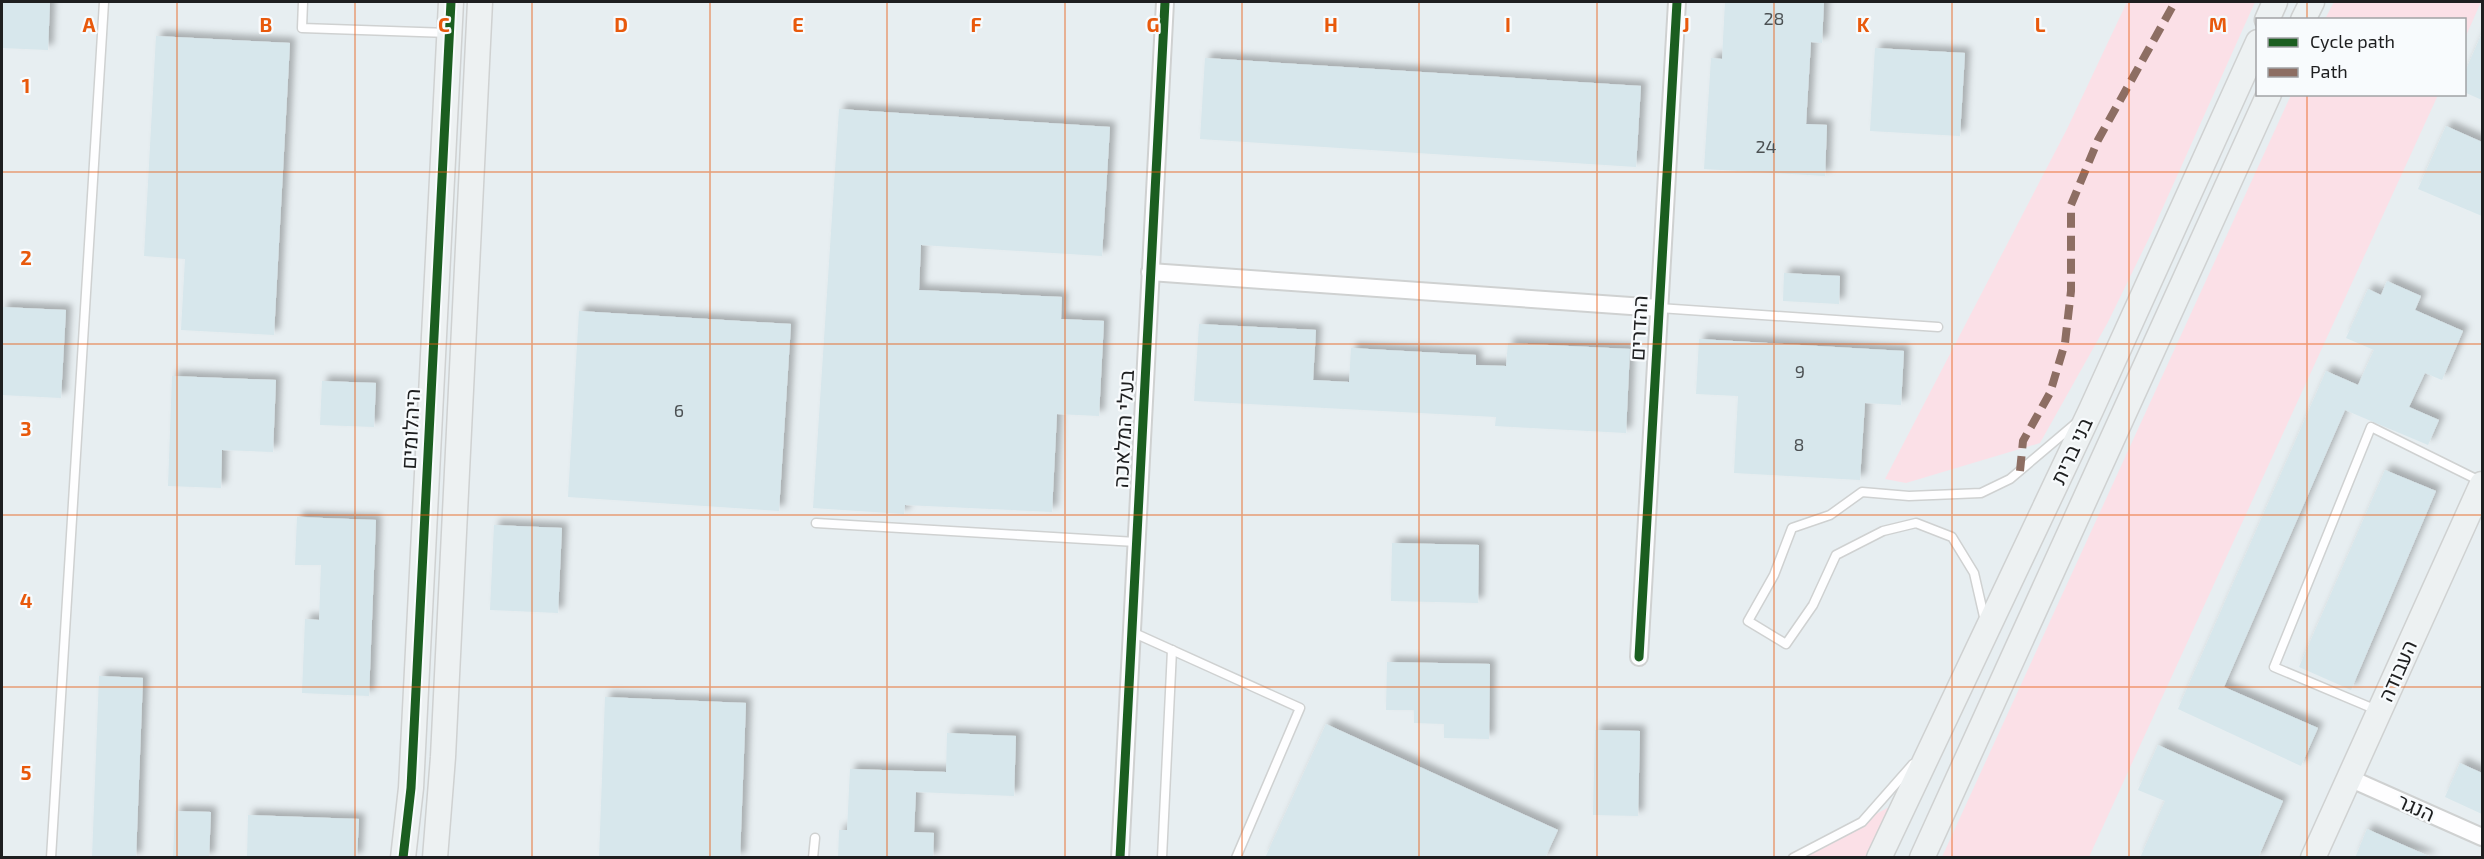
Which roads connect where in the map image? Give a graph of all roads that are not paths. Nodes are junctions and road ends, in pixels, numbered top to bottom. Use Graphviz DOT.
graph roads {
  1 [pos="104,2"];
  2 [pos="303,2"];
  3 [pos="451,2"];
  4 [pos="480,2"];
  5 [pos="1165,2"];
  6 [pos="1677,2"];
  7 [pos="2276,2"];
  8 [pos="2312,2"];
  9 [pos="2268,18"];
  10 [pos="2304,18"];
  11 [pos="449,33"];
  12 [pos="2256,93"];
  13 [pos="1150,272"];
  14 [pos="1659,308"];
  15 [pos="1938,327"];
  16 [pos="2091,410"];
  17 [pos="2482,483"];
  18 [pos="816,523"];
  19 [pos="1136,542"];
  20 [pos="1987,630"];
  21 [pos="1132,632"];
  22 [pos="1172,650"];
  23 [pos="1639,657"];
  24 [pos="2379,711"];
  25 [pos="1933,741"];
  26 [pos="2349,778"];
  27 [pos="2482,837"];
  28 [pos="815,838"];
  29 [pos="51,858"];
  30 [pos="403,858"];
  31 [pos="435,858"];
  32 [pos="813,858"];
  33 [pos="1120,858"];
  34 [pos="1162,858"];
  35 [pos="1236,858"];
  36 [pos="1793,858"];
  37 [pos="1879,858"];
  38 [pos="1922,858"];
  39 [pos="2313,858"];
  1 -- 29 [label="lane"];
  2 -- 11 [label="lane"];
  3 -- 11 [label="street, היהלומים"];
  4 -- 31 [label="street"];
  5 -- 13 [label="street, בעלי המלאכה"];
  6 -- 14 [label="street, ההדרים"];
  7 -- 9 [label="street"];
  8 -- 10 [label="street"];
  11 -- 30 [label="street, היהלומים"];
  12 -- 16 [label="street, בני ברית"];
  12 -- 38 [label="street, בני ברית"];
  13 -- 14 [label="street, ההדרים"];
  13 -- 19 [label="street, בעלי המלאכה"];
  14 -- 15 [label="lane"];
  14 -- 23 [label="street, ההדרים"];
  16 -- 20 [label="street, בני ברית"];
  16 -- 20 [label="lane"];
  17 -- 24 [label="street, העבודה"];
  17 -- 24 [label="lane"];
  18 -- 19 [label="lane"];
  19 -- 21 [label="street, בעלי המלאכה"];
  20 -- 25 [label="street, בני ברית"];
  21 -- 22 [label="lane"];
  21 -- 33 [label="street, בעלי המלאכה"];
  22 -- 34 [label="lane"];
  22 -- 35 [label="lane"];
  24 -- 26 [label="street, העבודה"];
  25 -- 36 [label="lane"];
  25 -- 37 [label="street, בני ברית"];
  26 -- 27 [label="street, הנגר"];
  26 -- 39 [label="street, העבודה"];
  28 -- 32 [label="lane"];
}
